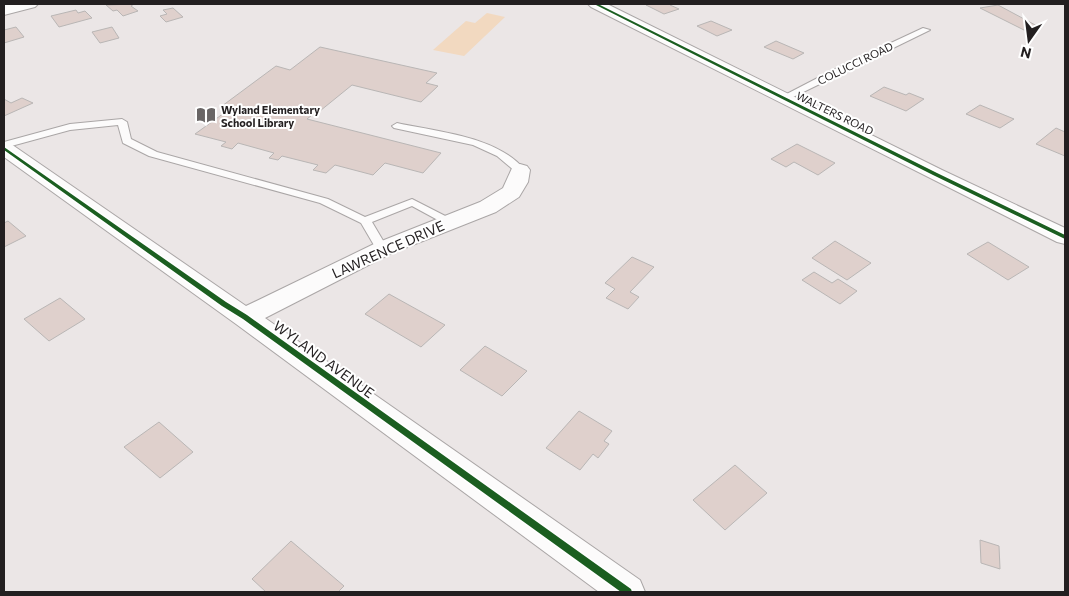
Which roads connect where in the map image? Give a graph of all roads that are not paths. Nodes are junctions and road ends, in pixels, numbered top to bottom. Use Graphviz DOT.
graph roads {
  1 [pos="30,4"];
  2 [pos="596,4"];
  3 [pos="4,10"];
  4 [pos="926,30"];
  5 [pos="784,98"];
  6 [pos="397,126"];
  7 [pos="4,146"];
  8 [pos="520,170"];
  9 [pos="365,221"];
  10 [pos="451,222"];
  11 [pos="1065,237"];
  12 [pos="382,249"];
  13 [pos="244,317"];
  14 [pos="628,592"];
  1 -- 3 [label="street"];
  2 -- 5 [label="street, WALTERS ROAD"];
  4 -- 5 [label="lane, COLUCCI ROAD"];
  5 -- 11 [label="street, WALTERS ROAD"];
  6 -- 8 [label="lane"];
  7 -- 9 [label="lane"];
  7 -- 13 [label="street, WYLAND AVENUE"];
  8 -- 10 [label="street, LAWRENCE DRIVE"];
  9 -- 10 [label="lane"];
  9 -- 12 [label="lane"];
  10 -- 12 [label="street, LAWRENCE DRIVE"];
  12 -- 13 [label="street, LAWRENCE DRIVE"];
  13 -- 14 [label="street, WYLAND AVENUE"];
}
